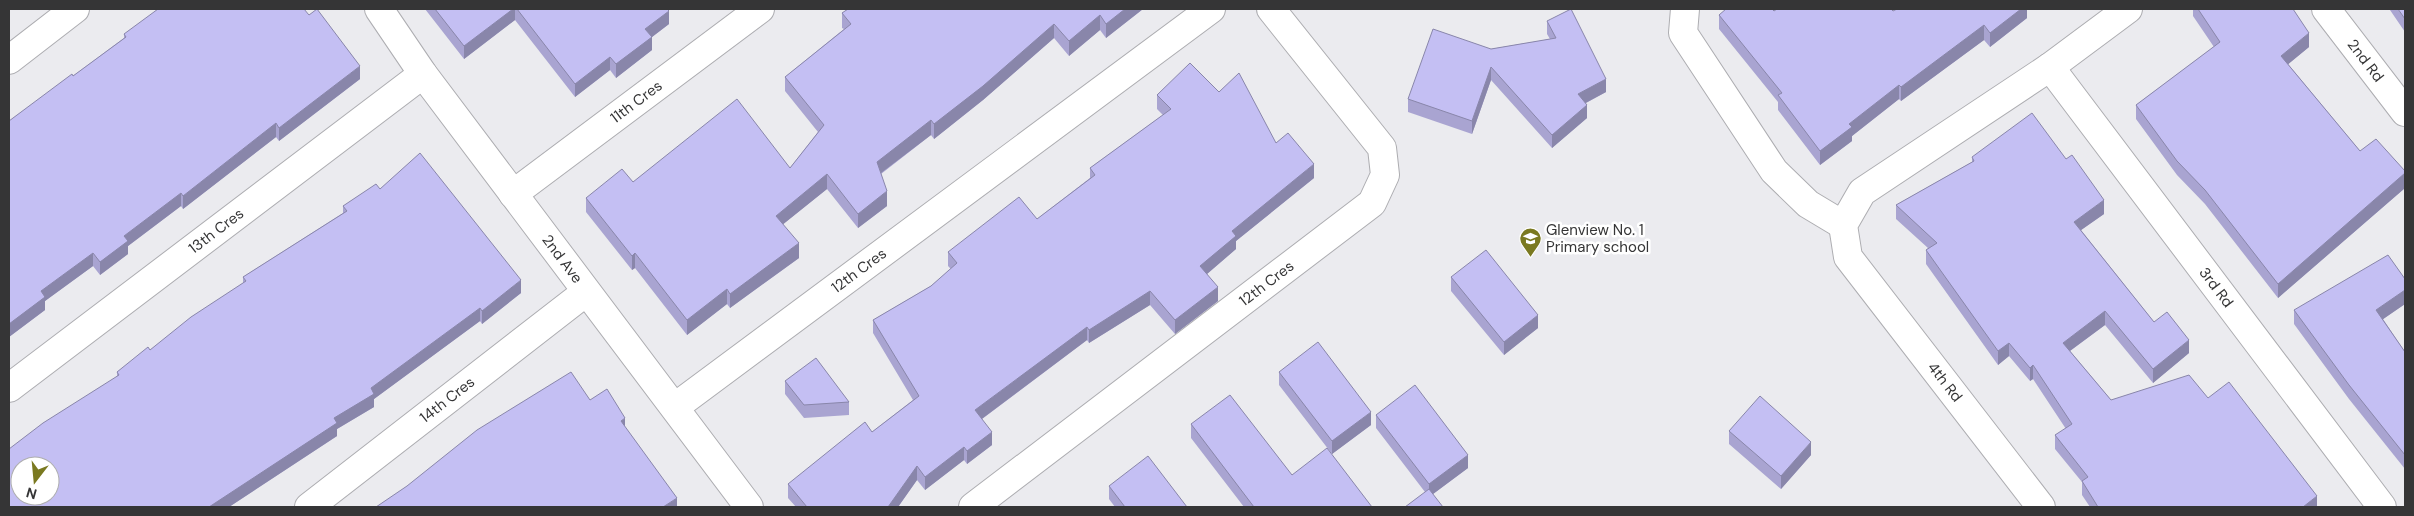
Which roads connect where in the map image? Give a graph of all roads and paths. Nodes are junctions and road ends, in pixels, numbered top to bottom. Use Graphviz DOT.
graph roads {
  1 [pos="75,9"];
  2 [pos="379,9"];
  3 [pos="760,9"];
  4 [pos="1211,9"];
  5 [pos="1271,9"];
  6 [pos="1685,9"];
  7 [pos="2128,9"];
  8 [pos="2326,9"];
  9 [pos="9,60"];
  10 [pos="2050,67"];
  11 [pos="424,74"];
  12 [pos="2405,112"];
  13 [pos="513,194"];
  14 [pos="1843,225"];
  15 [pos="586,292"];
  16 [pos="9,388"];
  17 [pos="675,407"];
  18 [pos="743,505"];
  19 [pos="309,507"];
  20 [pos="973,507"];
  21 [pos="2041,507"];
  22 [pos="2382,507"];
  1 -- 9 [label="street"];
  2 -- 11 [label="street, 2nd Ave"];
  3 -- 13 [label="street, 11th Cres"];
  4 -- 17 [label="street, 12th Cres"];
  5 -- 20 [label="street, 12th Cres"];
  6 -- 14 [label="street"];
  7 -- 10 [label="street"];
  8 -- 12 [label="street, 2nd Rd"];
  10 -- 14 [label="street"];
  10 -- 22 [label="street, 3rd Rd"];
  11 -- 13 [label="street, 2nd Ave"];
  11 -- 16 [label="street, 13th Cres"];
  13 -- 15 [label="street, 2nd Ave"];
  14 -- 21 [label="street, 4th Rd"];
  15 -- 17 [label="street, 2nd Ave"];
  15 -- 19 [label="street, 14th Cres"];
  17 -- 18 [label="street, 2nd Ave"];
}
